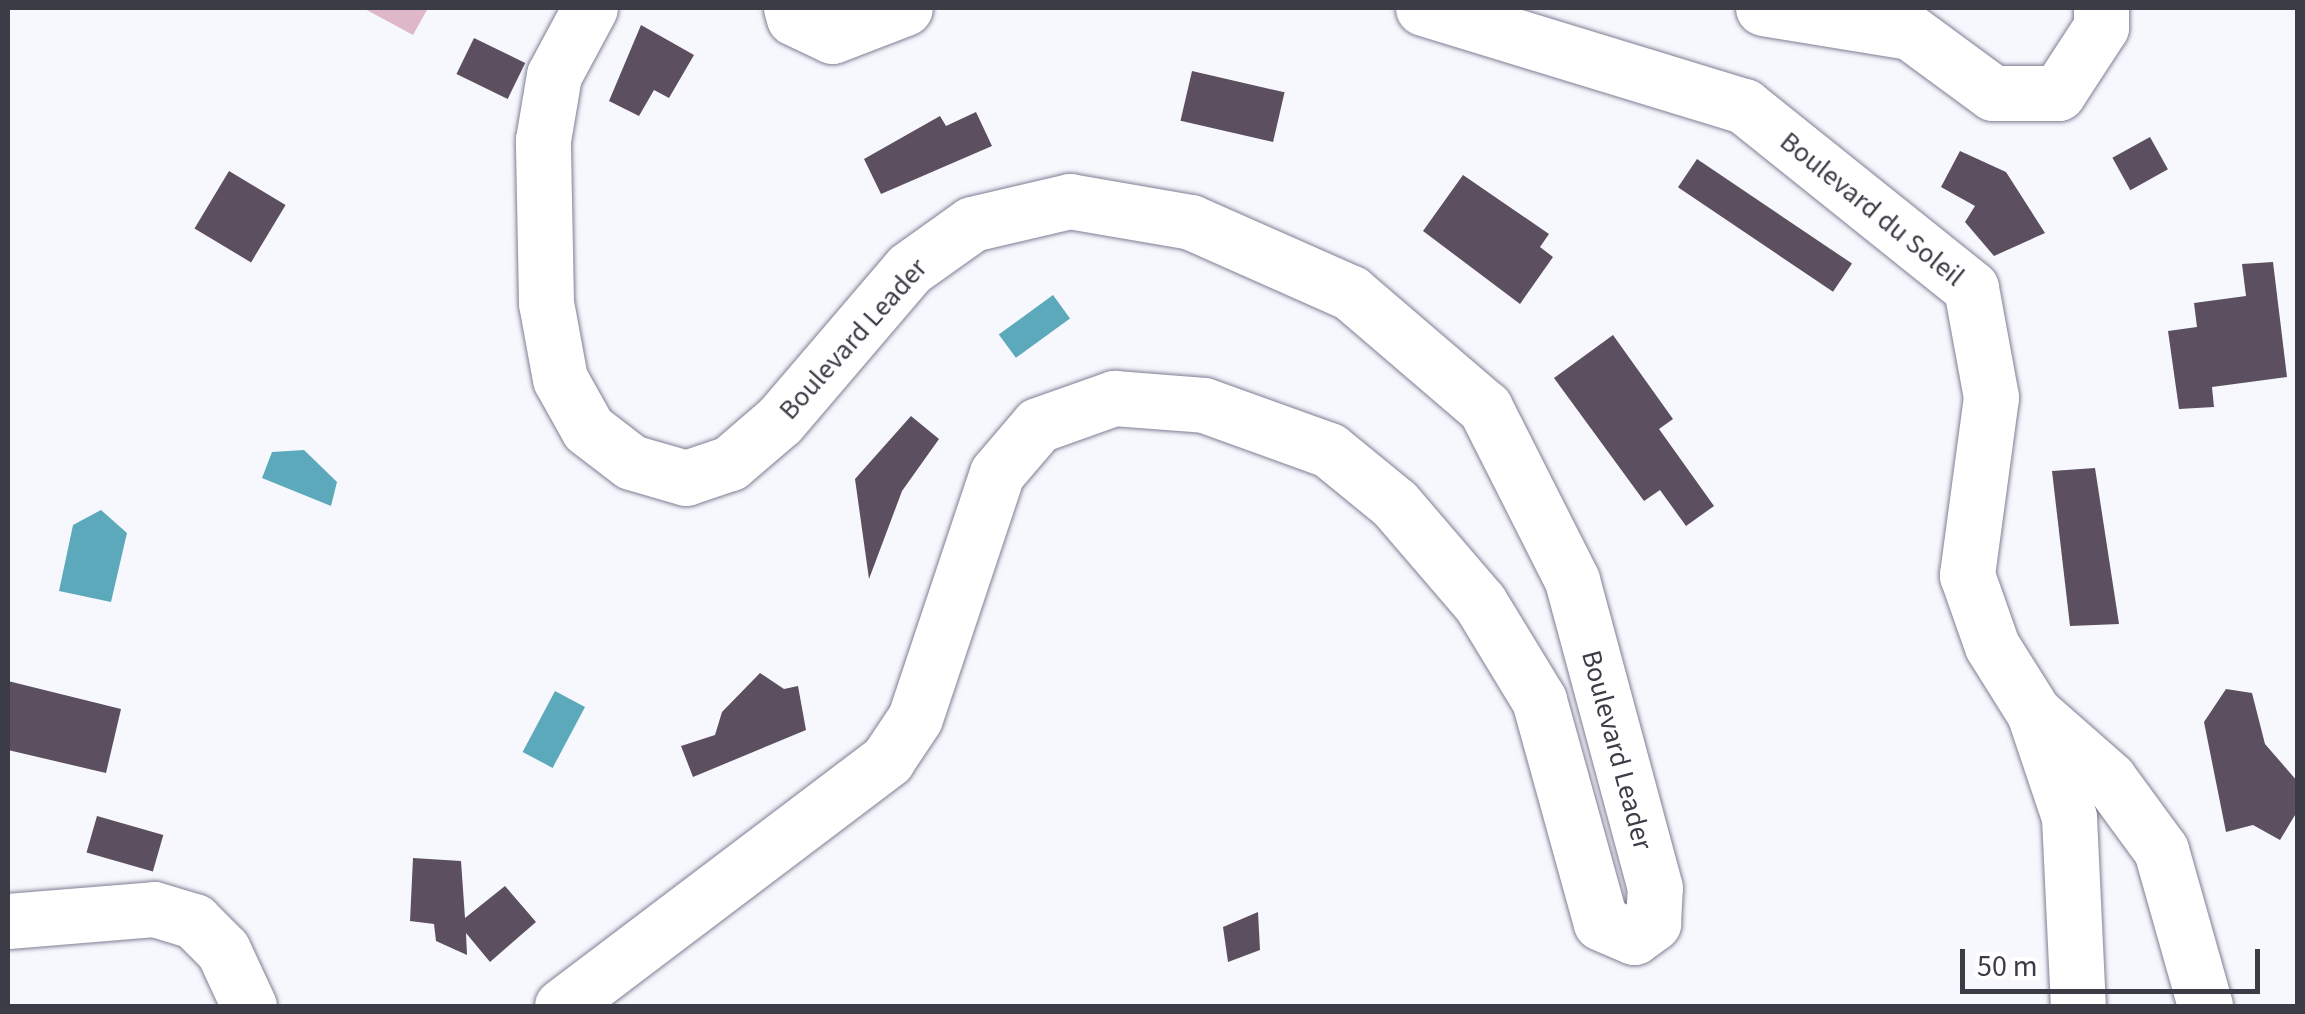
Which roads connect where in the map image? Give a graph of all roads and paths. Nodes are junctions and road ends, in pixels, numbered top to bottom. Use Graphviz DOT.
graph roads {
  1 [pos="590,8"];
  2 [pos="791,8"];
  3 [pos="905,8"];
  4 [pos="1423,8"];
  5 [pos="1764,8"];
  6 [pos="2101,8"];
  7 [pos="2034,713"];
  8 [pos="8,921"];
  9 [pos="248,1006"];
  10 [pos="562,1006"];
  11 [pos="2078,1006"];
  12 [pos="2205,1006"];
  1 -- 10 [label="street, Boulevard Leader"];
  2 -- 3 [label="street"];
  4 -- 7 [label="street, Boulevard du Soleil"];
  5 -- 6 [label="street"];
  7 -- 11 [label="street"];
  7 -- 12 [label="street, Boulevard du Soleil"];
  8 -- 9 [label="street"];
}
